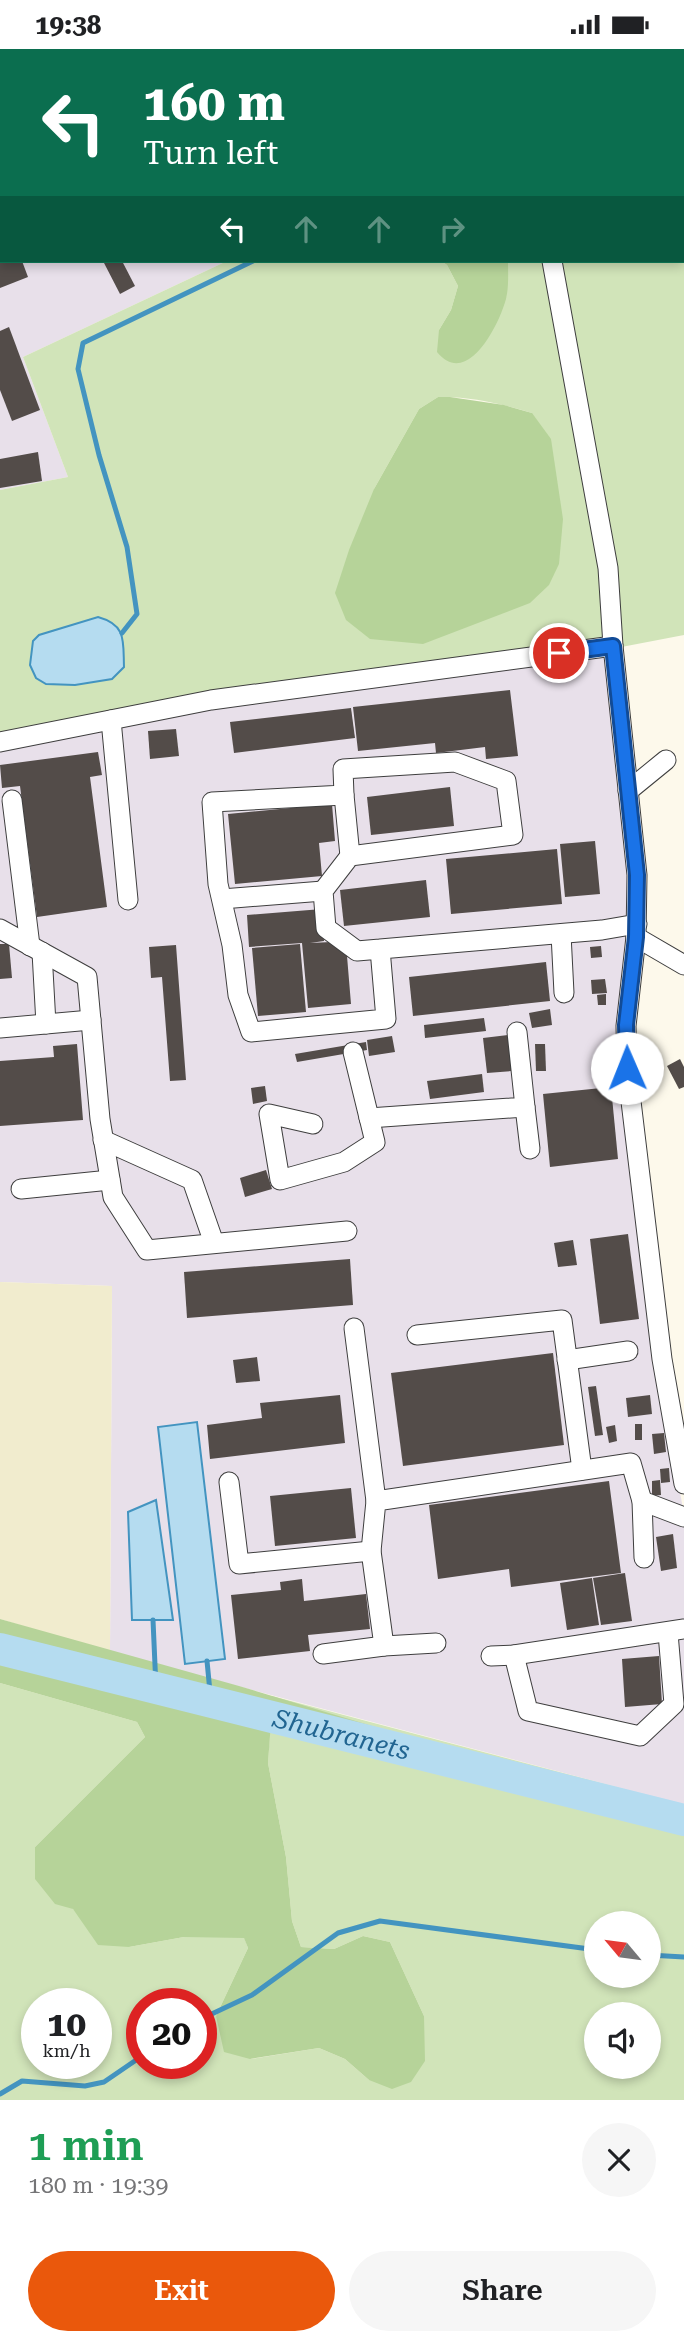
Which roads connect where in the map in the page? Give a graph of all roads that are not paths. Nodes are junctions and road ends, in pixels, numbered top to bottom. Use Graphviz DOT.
graph roads {
  1 [pos="552,263"];
  2 [pos="613,646"];
  3 [pos="111,720"];
  4 [pos="0,742"];
  5 [pos="666,760"];
  6 [pos="628,791"];
  7 [pos="344,795"];
  8 [pos="12,800"];
  9 [pos="350,856"];
  10 [pos="323,891"];
  11 [pos="222,899"];
  12 [pos="128,900"];
  13 [pos="0,929"];
  14 [pos="637,931"];
  15 [pos="561,934"];
  16 [pos="36,949"];
  17 [pos="380,949"];
  18 [pos="684,965"];
  19 [pos="564,993"];
  20 [pos="91,1020"];
  21 [pos="345,1023"];
  22 [pos="46,1024"];
  23 [pos="0,1028"];
  24 [pos="517,1032"];
  25 [pos="525,1107"];
  26 [pos="369,1118"];
  27 [pos="313,1124"];
  28 [pos="103,1140"];
  29 [pos="530,1149"];
  30 [pos="110,1180"];
  31 [pos="21,1189"];
  32 [pos="347,1230"];
  33 [pos="214,1243"];
  34 [pos="354,1328"];
  35 [pos="417,1335"];
  36 [pos="628,1350"];
  37 [pos="567,1360"];
  38 [pos="582,1470"];
  39 [pos="229,1482"];
  40 [pos="684,1484"];
  41 [pos="376,1501"];
  42 [pos="642,1501"];
  43 [pos="684,1517"];
  44 [pos="371,1551"];
  45 [pos="644,1558"];
  46 [pos="676,1631"];
  47 [pos="436,1643"];
  48 [pos="384,1646"];
  49 [pos="323,1654"];
  50 [pos="514,1655"];
  51 [pos="491,1656"];
  1 -- 2 [label="lane"];
  2 -- 3 [label="lane"];
  2 -- 6 [label="lane"];
  3 -- 4 [label="lane"];
  3 -- 12 [label="lane"];
  5 -- 6 [label="lane"];
  6 -- 14 [label="lane"];
  7 -- 9 [label="lane"];
  7 -- 9 [label="lane"];
  7 -- 11 [label="lane"];
  8 -- 16 [label="lane"];
  9 -- 10 [label="lane"];
  10 -- 11 [label="lane"];
  10 -- 17 [label="lane"];
  11 -- 21 [label="lane"];
  13 -- 16 [label="lane"];
  14 -- 15 [label="lane"];
  14 -- 18 [label="lane"];
  14 -- 40 [label="lane"];
  15 -- 17 [label="lane"];
  15 -- 19 [label="lane"];
  16 -- 20 [label="lane"];
  16 -- 22 [label="lane"];
  17 -- 21 [label="lane"];
  20 -- 22 [label="lane"];
  20 -- 28 [label="lane"];
  21 -- 26 [label="lane"];
  22 -- 23 [label="lane"];
  24 -- 25 [label="lane"];
  25 -- 26 [label="lane"];
  25 -- 29 [label="lane"];
  26 -- 27 [label="lane"];
  28 -- 30 [label="lane"];
  28 -- 33 [label="lane"];
  30 -- 31 [label="lane"];
  30 -- 33 [label="lane"];
  32 -- 33 [label="lane"];
  34 -- 41 [label="lane"];
  35 -- 37 [label="lane"];
  36 -- 37 [label="lane"];
  37 -- 38 [label="lane"];
  38 -- 41 [label="lane"];
  38 -- 42 [label="lane"];
  39 -- 44 [label="lane"];
  41 -- 44 [label="lane"];
  42 -- 43 [label="lane"];
  42 -- 45 [label="lane"];
  44 -- 48 [label="lane"];
  46 -- 50 [label="lane"];
  46 -- 50 [label="lane"];
  47 -- 48 [label="lane"];
  48 -- 49 [label="lane"];
  50 -- 51 [label="lane"];
}
